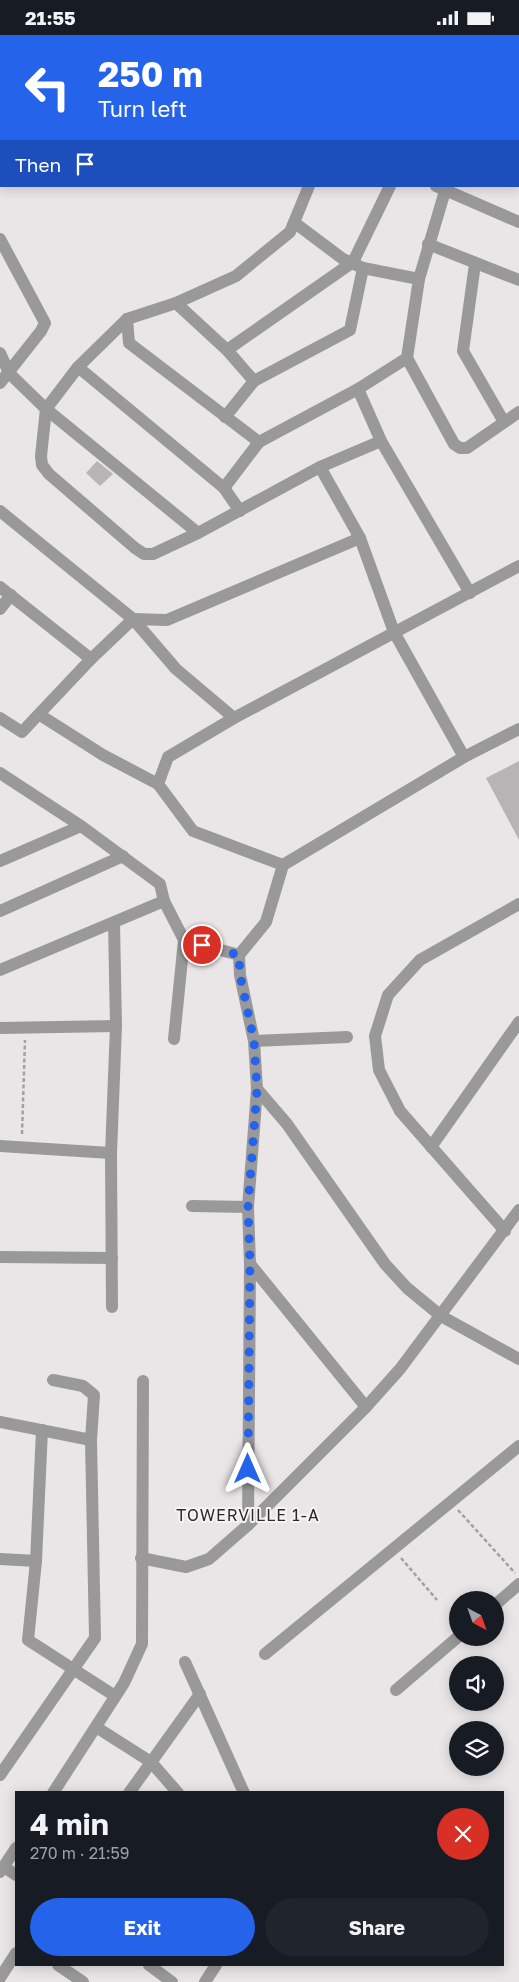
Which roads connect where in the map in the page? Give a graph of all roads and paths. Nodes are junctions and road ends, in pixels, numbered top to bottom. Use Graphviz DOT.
graph roads {
  1 [pos="309,187"];
  2 [pos="390,187"];
  3 [pos="440,188"];
  4 [pos="519,222"];
  5 [pos="295,223"];
  6 [pos="0,239"];
  7 [pos="428,244"];
  8 [pos="475,264"];
  9 [pos="358,265"];
  10 [pos="419,279"];
  11 [pos="519,280"];
  12 [pos="176,303"];
  13 [pos="127,319"];
  14 [pos="227,350"];
  15 [pos="0,353"];
  16 [pos="407,358"];
  17 [pos="78,367"];
  18 [pos="4,378"];
  19 [pos="254,381"];
  20 [pos="358,389"];
  21 [pos="46,409"];
  22 [pos="519,412"];
  23 [pos="225,417"];
  24 [pos="504,422"];
  25 [pos="381,441"];
  26 [pos="259,442"];
  27 [pos="320,467"];
  28 [pos="224,487"];
  29 [pos="240,511"];
  30 [pos="4,515"];
  31 [pos="0,529"];
  32 [pos="198,533"];
  33 [pos="360,538"];
  34 [pos="519,566"];
  35 [pos="0,587"];
  36 [pos="470,593"];
  37 [pos="11,595"];
  38 [pos="0,609"];
  39 [pos="133,619"];
  40 [pos="394,632"];
  41 [pos="91,659"];
  42 [pos="40,715"];
  43 [pos="0,718"];
  44 [pos="234,718"];
  45 [pos="519,729"];
  46 [pos="464,757"];
  47 [pos="0,773"];
  48 [pos="158,784"];
  49 [pos="81,826"];
  50 [pos="122,856"];
  51 [pos="0,861"];
  52 [pos="283,865"];
  53 [pos="164,901"];
  54 [pos="519,904"];
  55 [pos="0,911"];
  56 [pos="114,923"];
  57 [pos="184,940"];
  58 [pos="239,955"];
  59 [pos="0,970"];
  60 [pos="519,1022"];
  61 [pos="116,1026"];
  62 [pos="0,1028"];
  63 [pos="25,1028"];
  64 [pos="347,1037"];
  65 [pos="174,1039"];
  66 [pos="254,1041"];
  67 [pos="257,1089"];
  68 [pos="0,1146"];
  69 [pos="22,1147"];
  70 [pos="430,1147"];
  71 [pos="111,1153"];
  72 [pos="192,1207"];
  73 [pos="248,1207"];
  74 [pos="519,1211"];
  75 [pos="505,1231"];
  76 [pos="0,1257"];
  77 [pos="112,1259"];
  78 [pos="250,1264"];
  79 [pos="112,1307"];
  80 [pos="441,1317"];
  81 [pos="519,1359"];
  82 [pos="53,1380"];
  83 [pos="143,1381"];
  84 [pos="366,1407"];
  85 [pos="0,1422"];
  86 [pos="42,1430"];
  87 [pos="91,1440"];
  88 [pos="519,1446"];
  89 [pos="450,1502"];
  90 [pos="248,1525"];
  91 [pos="394,1549"];
  92 [pos="0,1559"];
  93 [pos="141,1559"];
  94 [pos="36,1561"];
  95 [pos="519,1577"];
  96 [pos="519,1584"];
  97 [pos="504,1597"];
  98 [pos="437,1600"];
  99 [pos="449,1645"];
  100 [pos="265,1654"];
  101 [pos="185,1662"];
  102 [pos="73,1670"];
  103 [pos="396,1690"];
  104 [pos="200,1694"];
  105 [pos="115,1696"];
  106 [pos="96,1727"];
  107 [pos="151,1762"];
  108 [pos="0,1775"];
  109 [pos="54,1791"];
  110 [pos="130,1791"];
  111 [pos="176,1791"];
  112 [pos="243,1791"];
  113 [pos="15,1850"];
  114 [pos="2,1870"];
  115 [pos="15,1875"];
  116 [pos="15,1955"];
  117 [pos="59,1966"];
  118 [pos="151,1966"];
  119 [pos="215,1966"];
  120 [pos="0,1978"];
  121 [pos="83,1982"];
  122 [pos="172,1982"];
  123 [pos="204,1982"];
  1 -- 5 [label="street"];
  2 -- 9 [label="street"];
  3 -- 4 [label="street"];
  3 -- 7 [label="street"];
  5 -- 9 [label="street"];
  5 -- 12 [label="street"];
  6 -- 18 [label="street"];
  7 -- 8 [label="street"];
  7 -- 10 [label="street"];
  8 -- 11 [label="street"];
  8 -- 24 [label="street"];
  9 -- 10 [label="street"];
  9 -- 14 [label="street"];
  9 -- 19 [label="street"];
  10 -- 16 [label="street"];
  12 -- 13 [label="street"];
  12 -- 14 [label="street"];
  13 -- 17 [label="street"];
  13 -- 23 [label="street"];
  14 -- 19 [label="street"];
  15 -- 18 [label="street"];
  16 -- 20 [label="street"];
  16 -- 24 [label="street"];
  17 -- 21 [label="street"];
  17 -- 28 [label="street"];
  18 -- 21 [label="street"];
  19 -- 23 [label="street"];
  20 -- 25 [label="street"];
  20 -- 26 [label="street"];
  21 -- 32 [label="street"];
  21 -- 32 [label="street"];
  22 -- 24 [label="street"];
  23 -- 26 [label="street"];
  25 -- 27 [label="street"];
  25 -- 36 [label="street"];
  26 -- 28 [label="street"];
  27 -- 29 [label="street"];
  27 -- 33 [label="street"];
  28 -- 29 [label="street"];
  29 -- 32 [label="street"];
  30 -- 31 [label="street"];
  30 -- 39 [label="street"];
  33 -- 39 [label="street"];
  33 -- 40 [label="street"];
  34 -- 36 [label="street"];
  35 -- 37 [label="street"];
  36 -- 40 [label="street"];
  37 -- 38 [label="street"];
  37 -- 41 [label="street"];
  39 -- 41 [label="street"];
  39 -- 44 [label="street"];
  40 -- 44 [label="street"];
  40 -- 46 [label="street"];
  41 -- 42 [label="street"];
  42 -- 43 [label="street"];
  42 -- 48 [label="street"];
  44 -- 48 [label="street"];
  45 -- 46 [label="street"];
  46 -- 52 [label="street"];
  47 -- 49 [label="street"];
  48 -- 52 [label="street"];
  49 -- 50 [label="street"];
  49 -- 51 [label="street"];
  50 -- 53 [label="street"];
  50 -- 55 [label="street"];
  52 -- 58 [label="street"];
  53 -- 56 [label="street"];
  53 -- 57 [label="street"];
  54 -- 70 [label="street"];
  56 -- 59 [label="street"];
  56 -- 61 [label="street"];
  57 -- 58 [label="street"];
  57 -- 65 [label="street"];
  58 -- 66 [label="street"];
  60 -- 70 [label="street"];
  61 -- 63 [label="street"];
  61 -- 71 [label="street"];
  62 -- 63 [label="street"];
  63 -- 69 [label="path"];
  64 -- 66 [label="street"];
  66 -- 67 [label="street"];
  67 -- 73 [label="street"];
  67 -- 80 [label="street"];
  68 -- 69 [label="street"];
  69 -- 71 [label="street"];
  70 -- 75 [label="street"];
  71 -- 77 [label="street"];
  72 -- 73 [label="street"];
  73 -- 78 [label="street"];
  74 -- 75 [label="street"];
  75 -- 80 [label="street"];
  76 -- 77 [label="street"];
  77 -- 79 [label="street"];
  78 -- 84 [label="street"];
  78 -- 90 [label="street"];
  80 -- 81 [label="street"];
  80 -- 84 [label="street"];
  82 -- 87 [label="street"];
  83 -- 93 [label="street"];
  84 -- 90 [label="street"];
  85 -- 86 [label="street"];
  86 -- 87 [label="street"];
  86 -- 94 [label="street"];
  87 -- 102 [label="street"];
  88 -- 89 [label="street"];
  89 -- 91 [label="street"];
  89 -- 95 [label="path"];
  90 -- 93 [label="street"];
  91 -- 98 [label="path"];
  91 -- 100 [label="street"];
  92 -- 94 [label="street"];
  93 -- 105 [label="street"];
  94 -- 102 [label="street"];
  96 -- 97 [label="street"];
  99 -- 103 [label="street"];
  101 -- 104 [label="street"];
  102 -- 105 [label="street"];
  102 -- 108 [label="street"];
  104 -- 107 [label="street"];
  104 -- 112 [label="street"];
  105 -- 106 [label="street"];
  106 -- 107 [label="street"];
  106 -- 109 [label="street"];
  107 -- 110 [label="street"];
  107 -- 111 [label="street"];
  113 -- 114 [label="street"];
  114 -- 115 [label="street"];
  116 -- 120 [label="street"];
  117 -- 121 [label="street"];
  118 -- 122 [label="street"];
  119 -- 123 [label="street"];
}
